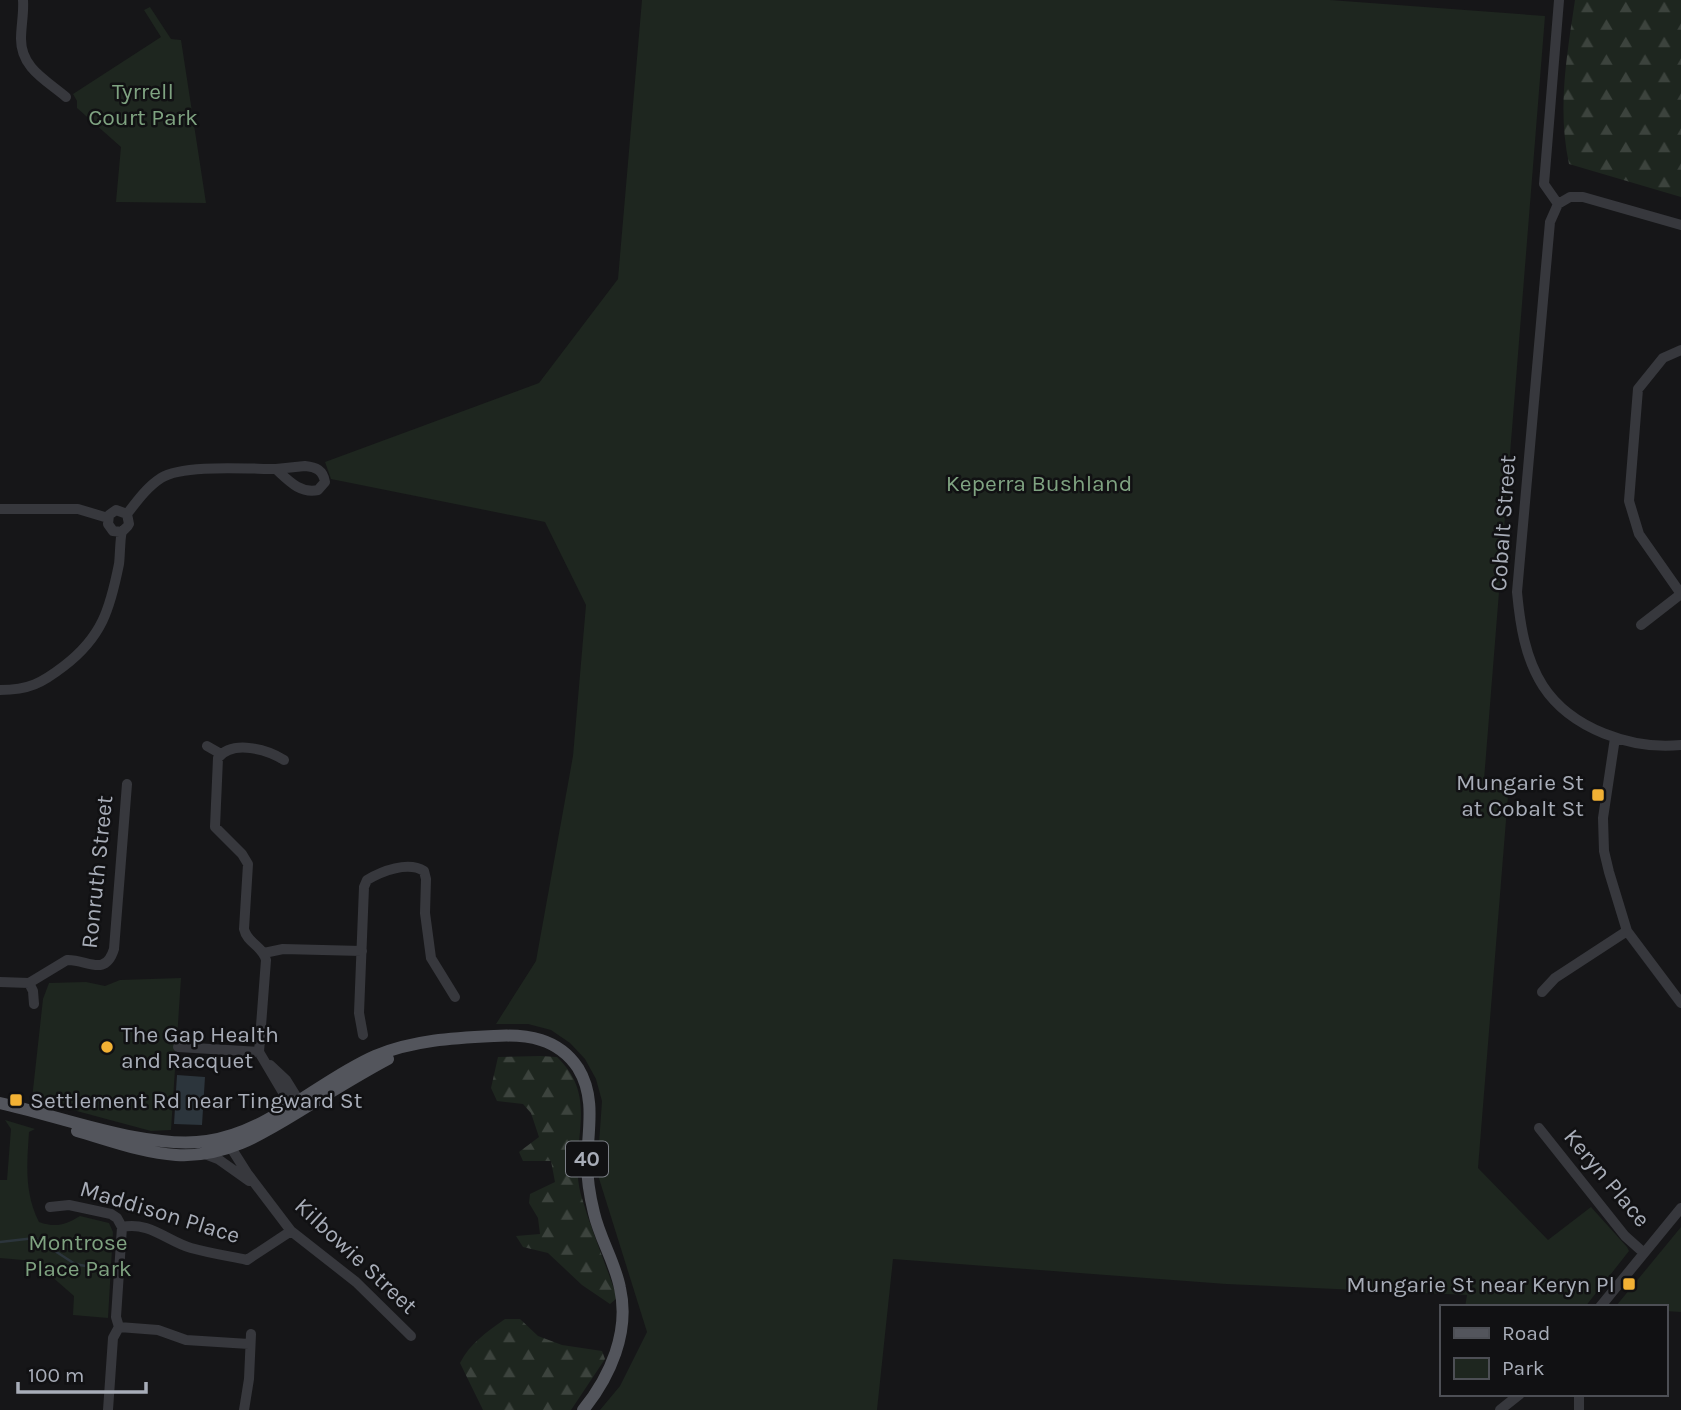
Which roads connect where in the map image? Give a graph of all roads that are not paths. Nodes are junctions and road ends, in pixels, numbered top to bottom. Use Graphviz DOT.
graph roads {
  1 [pos="23,0"];
  2 [pos="1559,0"];
  3 [pos="66,97"];
  4 [pos="1558,204"];
  5 [pos="1681,225"];
  6 [pos="1681,350"];
  7 [pos="276,468"];
  8 [pos="0,509"];
  9 [pos="127,513"];
  10 [pos="108,518"];
  11 [pos="122,532"];
  12 [pos="1681,594"];
  13 [pos="1641,625"];
  14 [pos="0,690"];
  15 [pos="1615,738"];
  16 [pos="1681,744"];
  17 [pos="208,746"];
  18 [pos="221,754"];
  19 [pos="284,760"];
  20 [pos="127,784"];
  21 [pos="1628,931"];
  22 [pos="362,951"];
  23 [pos="264,953"];
  24 [pos="0,982"];
  25 [pos="29,983"];
  26 [pos="1542,992"];
  27 [pos="454,997"];
  28 [pos="1681,1003"];
  29 [pos="34,1004"];
  30 [pos="363,1035"];
  31 [pos="178,1047"];
  32 [pos="261,1055"];
  33 [pos="0,1105"];
  34 [pos="296,1106"];
  35 [pos="1539,1128"];
  36 [pos="228,1143"];
  37 [pos="205,1154"];
  38 [pos="257,1186"];
  39 [pos="50,1208"];
  40 [pos="1681,1208"];
  41 [pos="122,1227"];
  42 [pos="290,1231"];
  43 [pos="1644,1253"];
  44 [pos="1603,1305"];
  45 [pos="119,1326"];
  46 [pos="411,1336"];
  47 [pos="1518,1402"];
  48 [pos="107,1410"];
  49 [pos="244,1410"];
  50 [pos="583,1410"];
  51 [pos="1500,1410"];
  1 -- 3 [label="street"];
  2 -- 4 [label="street"];
  4 -- 5 [label="street"];
  4 -- 15 [label="street, Cobalt Street"];
  6 -- 12 [label="street"];
  7 -- 9 [label="street"];
  8 -- 10 [label="street"];
  9 -- 10 [label="street"];
  9 -- 11 [label="street"];
  10 -- 11 [label="street"];
  11 -- 14 [label="street"];
  12 -- 13 [label="street"];
  15 -- 16 [label="street, Cobalt Street"];
  15 -- 21 [label="street"];
  17 -- 18 [label="street"];
  18 -- 19 [label="street"];
  18 -- 23 [label="street"];
  20 -- 25 [label="street, Ronruth Street"];
  21 -- 26 [label="street"];
  21 -- 28 [label="street"];
  22 -- 23 [label="street"];
  22 -- 27 [label="street"];
  22 -- 30 [label="street"];
  23 -- 32 [label="street"];
  24 -- 25 [label="street"];
  25 -- 29 [label="street"];
  31 -- 32 [label="street"];
  32 -- 34 [label="street"];
  33 -- 36 [label="main road, 40"];
  33 -- 37 [label="main road, 40"];
  34 -- 36 [label="main road, 40"];
  34 -- 50 [label="main road, 40"];
  35 -- 43 [label="street, Keryn Place"];
  36 -- 37 [label="main road, 40"];
  36 -- 38 [label="street, Kilbowie Street"];
  37 -- 38 [label="street"];
  38 -- 42 [label="street, Kilbowie Street"];
  39 -- 41 [label="street, Maddison Place"];
  40 -- 43 [label="street"];
  41 -- 42 [label="street, Maddison Place"];
  41 -- 45 [label="street"];
  42 -- 46 [label="street, Kilbowie Street"];
  43 -- 44 [label="street"];
  45 -- 48 [label="street"];
  45 -- 49 [label="street"];
  47 -- 51 [label="street"];
}
